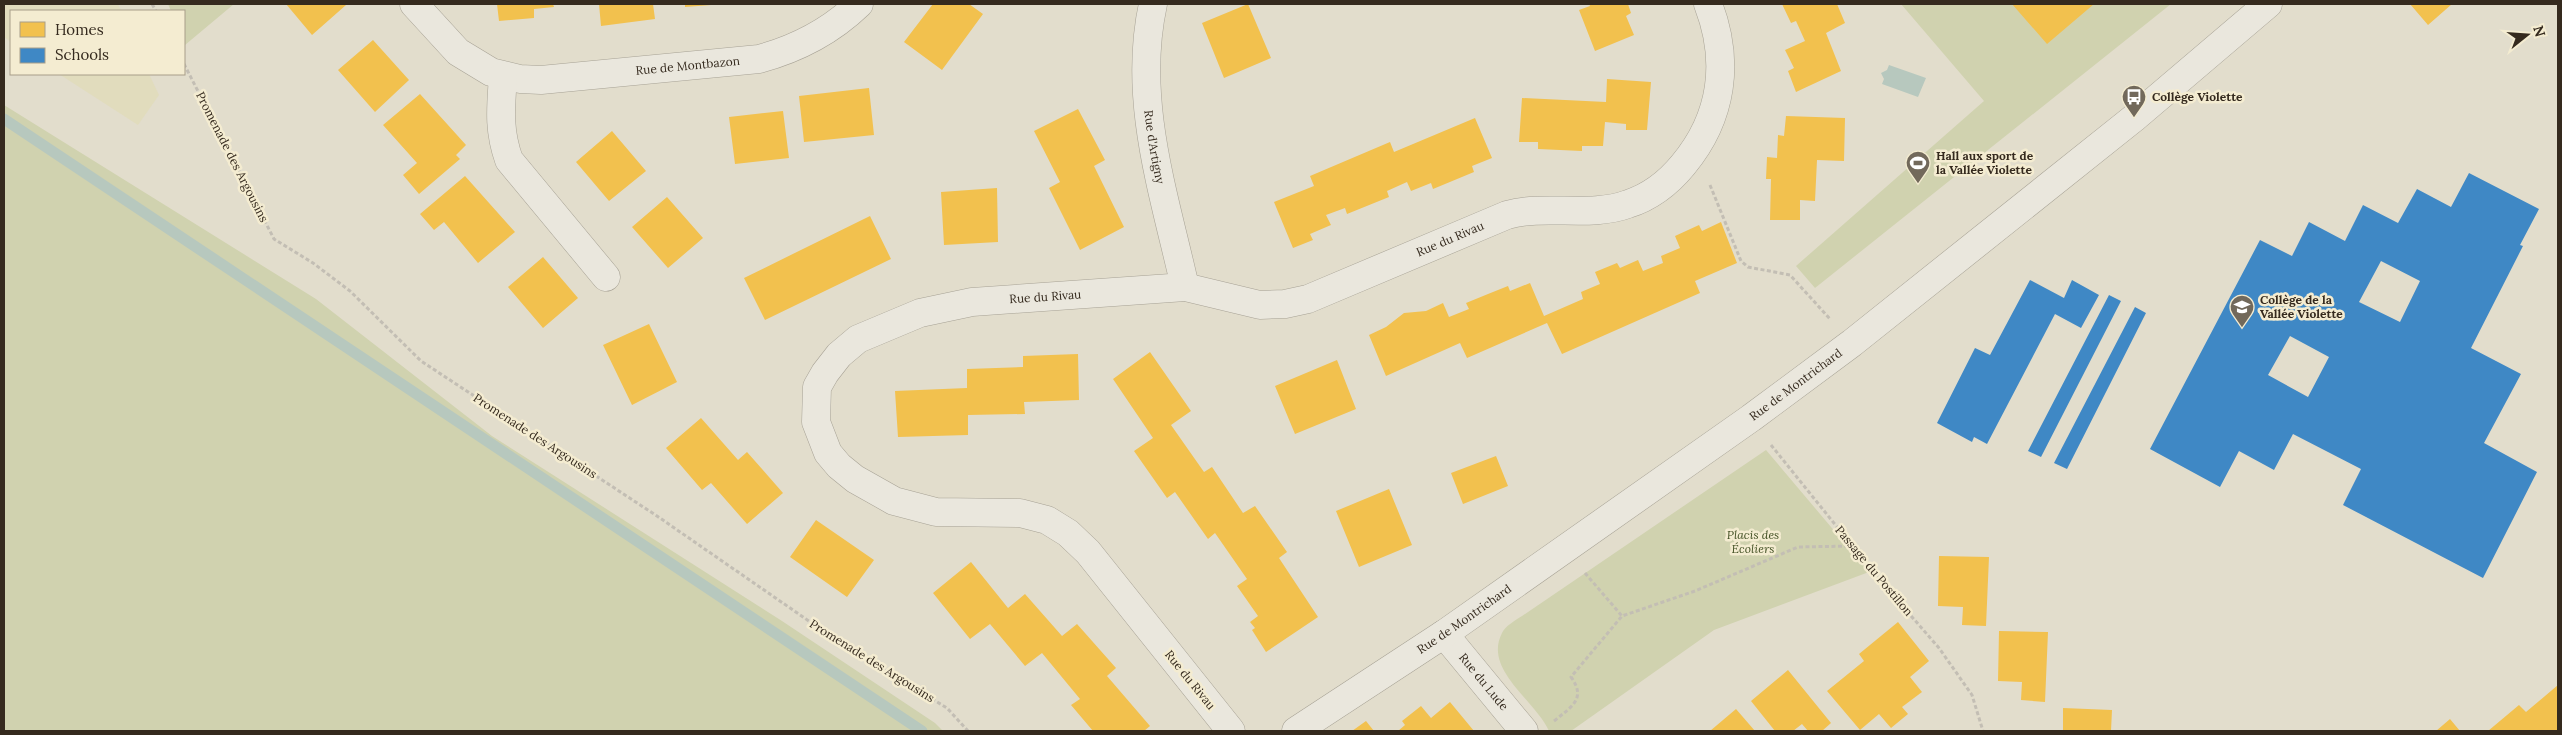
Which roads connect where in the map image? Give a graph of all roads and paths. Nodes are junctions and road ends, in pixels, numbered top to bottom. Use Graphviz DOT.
graph roads {
  1 [pos="414,4"];
  2 [pos="858,4"];
  3 [pos="1153,4"];
  4 [pos="1708,4"];
  5 [pos="2268,4"];
  6 [pos="185,66"];
  7 [pos="503,76"];
  8 [pos="1696,149"];
  9 [pos="606,277"];
  10 [pos="1185,287"];
  11 [pos="1852,343"];
  12 [pos="1751,418"];
  13 [pos="1852,546"];
  14 [pos="1568,549"];
  15 [pos="1622,616"];
  16 [pos="1444,634"];
  17 [pos="1536,729"];
  18 [pos="968,731"];
  19 [pos="1231,731"];
  20 [pos="1296,731"];
  21 [pos="1983,731"];
  1 -- 7 [label="street, Rue de Montbazon"];
  2 -- 7 [label="street, Rue de Montbazon"];
  3 -- 10 [label="street, Rue d'Artigny"];
  4 -- 8 [label="street, Rue du Rivau"];
  5 -- 11 [label="street, Rue de Montrichard"];
  6 -- 18 [label="path, Promenade des Argousins"];
  7 -- 9 [label="street"];
  8 -- 10 [label="street, Rue du Rivau"];
  8 -- 11 [label="path"];
  10 -- 19 [label="street, Rue du Rivau"];
  11 -- 12 [label="street, Rue de Montrichard"];
  12 -- 13 [label="path, Passage du Postillon"];
  12 -- 14 [label="street, Rue de Montrichard"];
  13 -- 15 [label="path"];
  13 -- 21 [label="path, Passage du Postillon"];
  14 -- 15 [label="path"];
  14 -- 16 [label="street, Rue de Montrichard"];
  15 -- 17 [label="path"];
  16 -- 17 [label="street, Rue du Lude"];
  16 -- 20 [label="street, Rue de Montrichard"];
}
